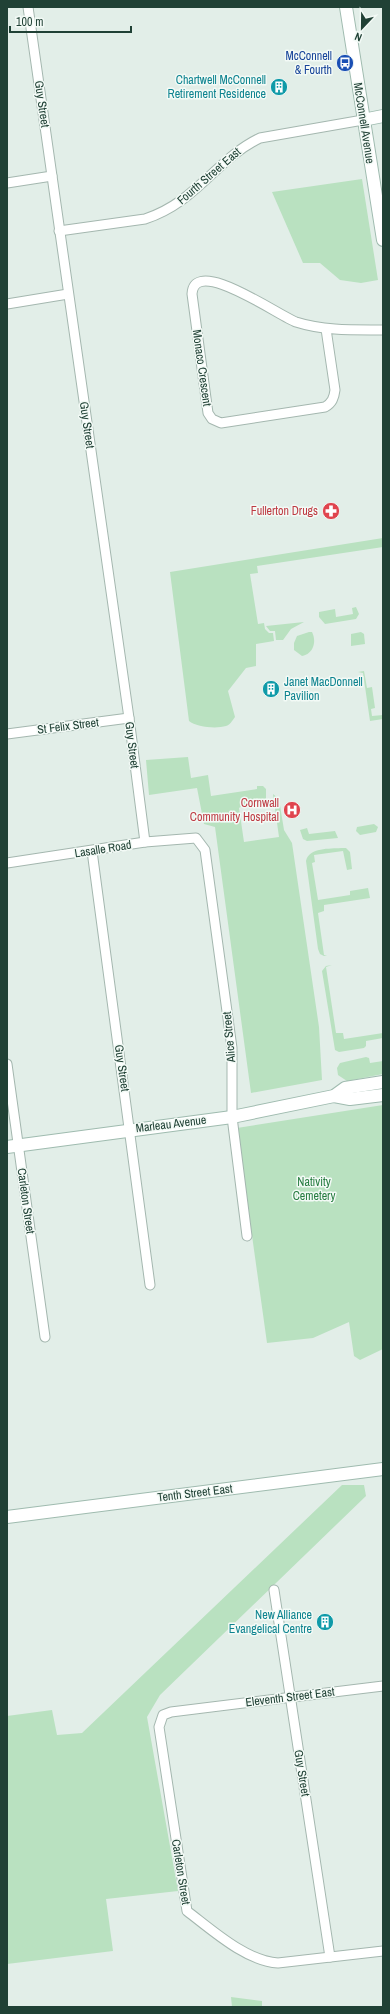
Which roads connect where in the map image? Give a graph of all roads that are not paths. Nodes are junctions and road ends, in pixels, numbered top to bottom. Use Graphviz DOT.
graph roads {
  1 [pos="28,7"];
  2 [pos="346,7"];
  3 [pos="383,116"];
  4 [pos="363,120"];
  5 [pos="52,176"];
  6 [pos="7,183"];
  7 [pos="59,231"];
  8 [pos="383,240"];
  9 [pos="68,294"];
  10 [pos="7,304"];
  11 [pos="326,329"];
  12 [pos="383,330"];
  13 [pos="129,718"];
  14 [pos="7,734"];
  15 [pos="198,841"];
  16 [pos="145,842"];
  17 [pos="92,851"];
  18 [pos="7,864"];
  19 [pos="7,1064"];
  20 [pos="383,1082"];
  21 [pos="383,1095"];
  22 [pos="334,1096"];
  23 [pos="232,1117"];
  24 [pos="130,1129"];
  25 [pos="12,1146"];
  26 [pos="247,1236"];
  27 [pos="150,1285"];
  28 [pos="45,1338"];
  29 [pos="383,1469"];
  30 [pos="7,1517"];
  31 [pos="274,1590"];
  32 [pos="383,1686"];
  33 [pos="291,1696"];
  34 [pos="197,1709"];
  35 [pos="383,1951"];
  36 [pos="328,1958"];
  1 -- 5 [label="street, Guy Street"];
  2 -- 4 [label="main road, McConnell Avenue"];
  3 -- 4 [label="main road, Fourth Street East"];
  4 -- 7 [label="street, Fourth Street East"];
  4 -- 8 [label="main road, McConnell Avenue"];
  5 -- 6 [label="street"];
  5 -- 7 [label="street, Guy Street"];
  7 -- 9 [label="street, Guy Street"];
  9 -- 10 [label="street"];
  9 -- 13 [label="street, Guy Street"];
  11 -- 11 [label="street, Monaco Crescent"];
  11 -- 12 [label="street, Monaco Crescent"];
  13 -- 14 [label="street, St Felix Street"];
  13 -- 16 [label="street, Guy Street"];
  15 -- 16 [label="street, Lasalle Road"];
  15 -- 23 [label="street, Alice Street"];
  16 -- 17 [label="street, Lasalle Road"];
  17 -- 18 [label="street, Lasalle Road"];
  17 -- 24 [label="street, Guy Street"];
  19 -- 25 [label="street, Carleton Street"];
  20 -- 22 [label="main road, Marleau Avenue"];
  21 -- 22 [label="main road, Marleau Avenue"];
  22 -- 23 [label="main road, Marleau Avenue"];
  23 -- 24 [label="main road, Marleau Avenue"];
  23 -- 26 [label="street, Alice Street"];
  24 -- 25 [label="main road, Marleau Avenue"];
  24 -- 27 [label="street, Guy Street"];
  25 -- 28 [label="street, Carleton Street"];
  29 -- 30 [label="main road, Tenth Street East"];
  31 -- 33 [label="street, Guy Street"];
  32 -- 33 [label="street, Eleventh Street East"];
  33 -- 34 [label="street, Eleventh Street East"];
  33 -- 36 [label="street, Guy Street"];
  34 -- 36 [label="street, Carleton Street"];
  35 -- 36 [label="street"];
}
